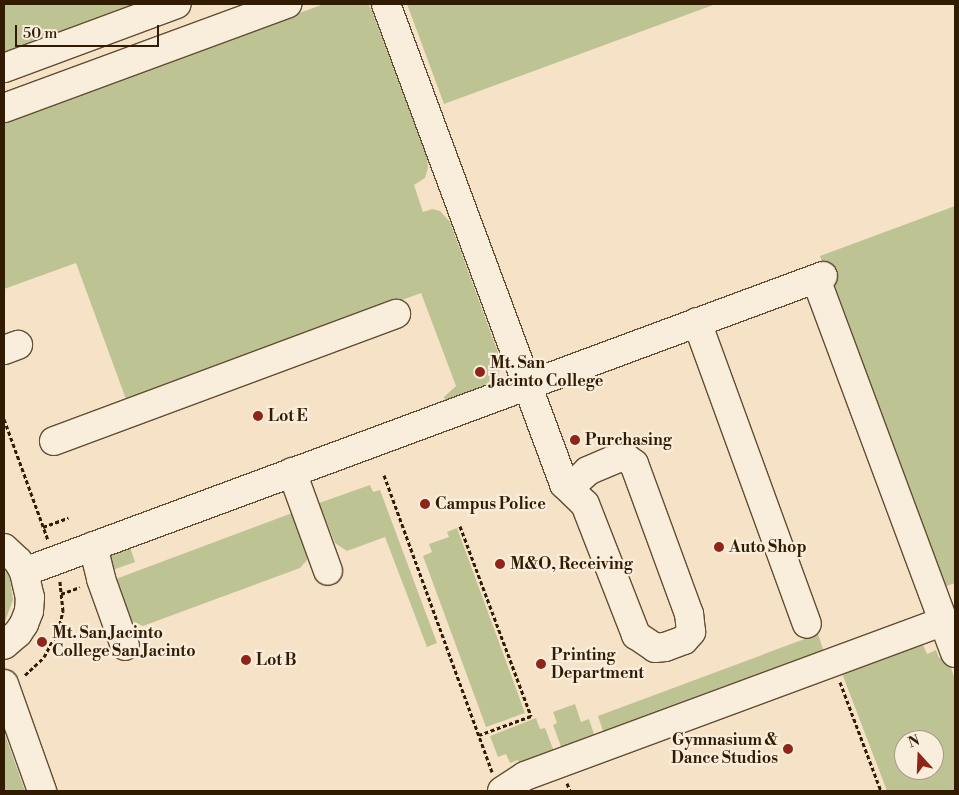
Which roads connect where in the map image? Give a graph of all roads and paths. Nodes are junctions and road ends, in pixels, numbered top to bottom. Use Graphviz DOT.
graph roads {
  1 [pos="177,4"];
  2 [pos="287,4"];
  3 [pos="386,4"];
  4 [pos="4,68"];
  5 [pos="4,108"];
  6 [pos="396,314"];
  7 [pos="697,322"];
  8 [pos="528,385"];
  9 [pos="4,419"];
  10 [pos="54,441"];
  11 [pos="292,472"];
  12 [pos="384,475"];
  13 [pos="570,487"];
  14 [pos="68,518"];
  15 [pos="460,526"];
  16 [pos="43,527"];
  17 [pos="93,546"];
  18 [pos="50,547"];
  19 [pos="4,548"];
  20 [pos="328,571"];
  21 [pos="24,572"];
  22 [pos="85,585"];
  23 [pos="61,594"];
  24 [pos="943,621"];
  25 [pos="807,624"];
  26 [pos="4,645"];
  27 [pos="125,646"];
  28 [pos="955,652"];
  29 [pos="833,662"];
  30 [pos="4,684"];
  31 [pos="479,735"];
  32 [pos="498,784"];
  33 [pos="42,791"];
  34 [pos="881,791"];
  1 -- 4 [label="street"];
  2 -- 5 [label="street"];
  3 -- 8 [label="street"];
  6 -- 10 [label="street"];
  7 -- 8 [label="street"];
  7 -- 24 [label="street"];
  7 -- 25 [label="street"];
  8 -- 11 [label="street"];
  8 -- 13 [label="street"];
  9 -- 16 [label="path"];
  11 -- 17 [label="street"];
  11 -- 20 [label="street"];
  12 -- 31 [label="path"];
  13 -- 13 [label="street"];
  14 -- 16 [label="path"];
  15 -- 31 [label="path"];
  16 -- 18 [label="path"];
  17 -- 21 [label="street"];
  17 -- 27 [label="street"];
  19 -- 21 [label="street"];
  21 -- 26 [label="street"];
  22 -- 23 [label="path"];
  24 -- 28 [label="street"];
  24 -- 29 [label="street"];
  29 -- 32 [label="street"];
  29 -- 34 [label="path"];
  30 -- 33 [label="street"];
  31 -- 32 [label="path"];
}
